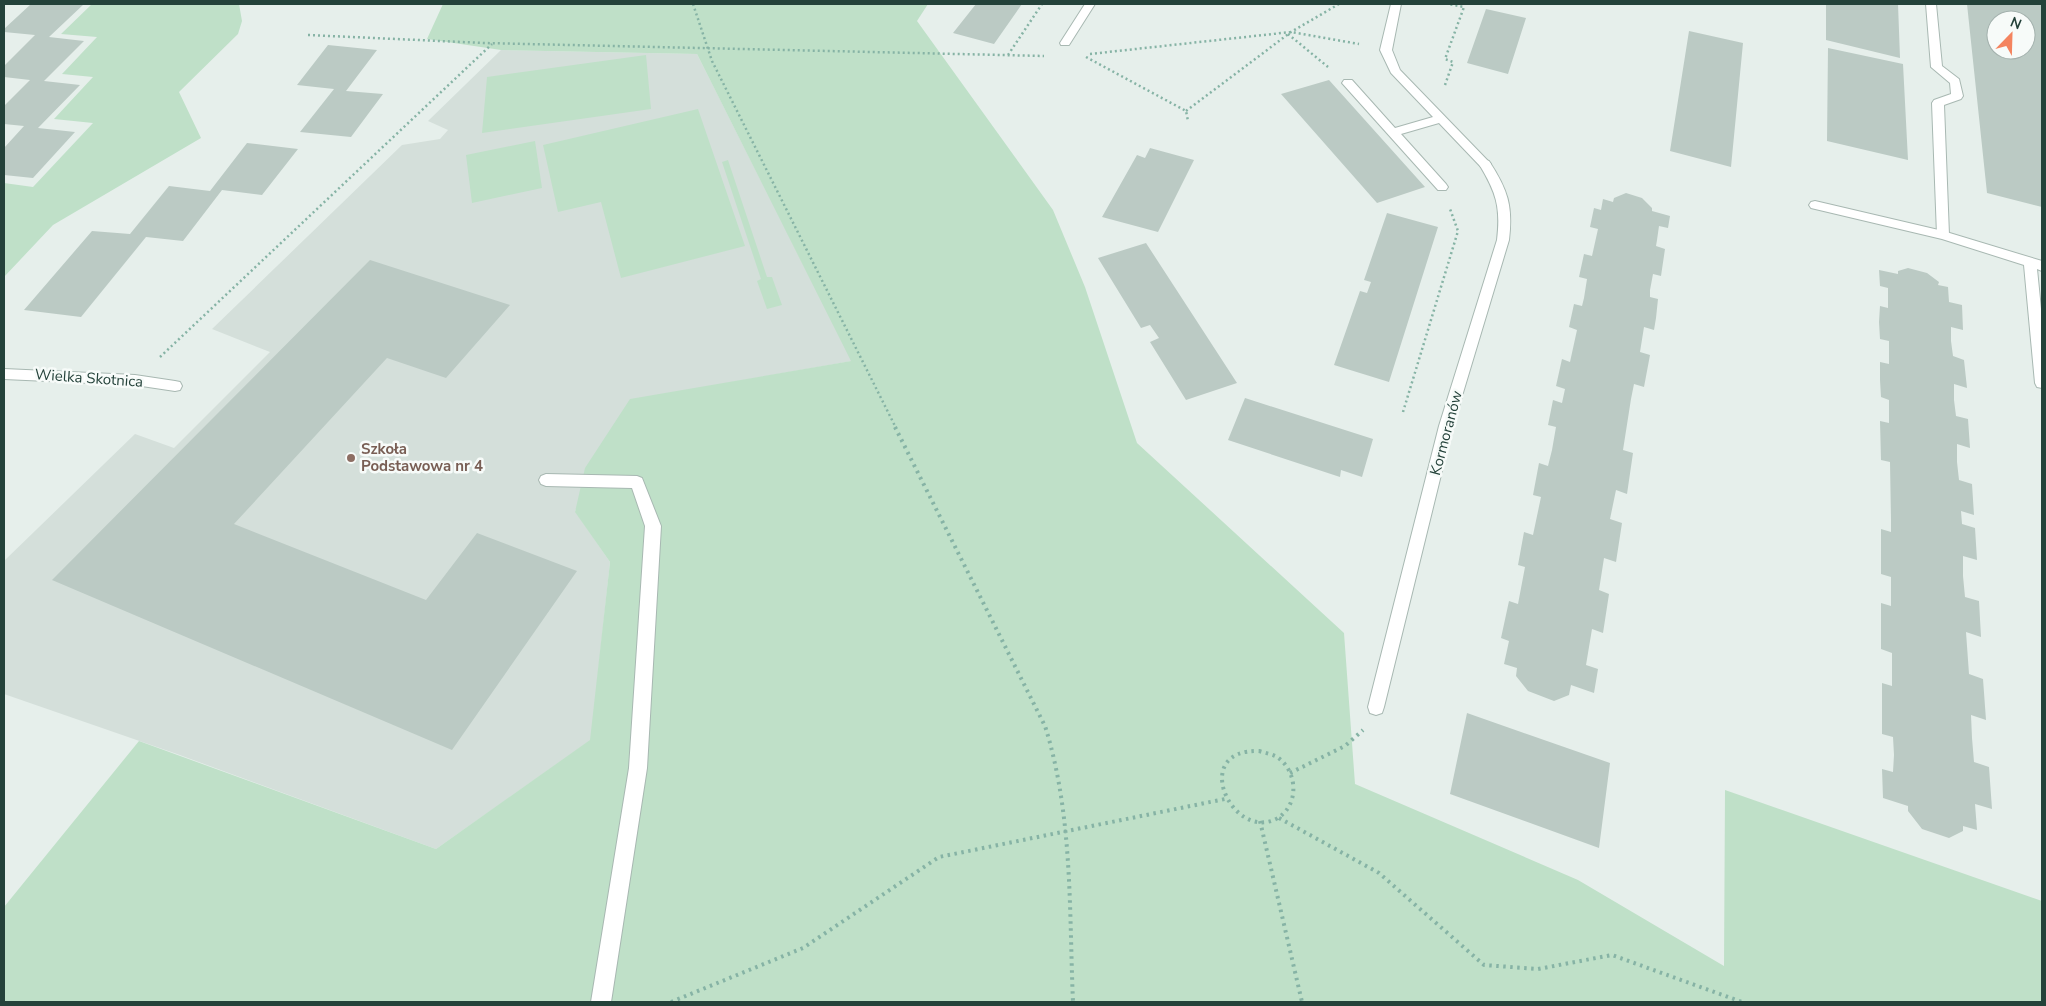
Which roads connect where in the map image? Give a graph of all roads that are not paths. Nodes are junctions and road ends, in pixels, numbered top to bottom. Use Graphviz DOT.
graph roads {
  1 [pos="1090,4"];
  2 [pos="1396,4"];
  3 [pos="1931,4"];
  4 [pos="1065,43"];
  5 [pos="1348,83"];
  6 [pos="1438,117"];
  7 [pos="1393,132"];
  8 [pos="1442,187"];
  9 [pos="1816,205"];
  10 [pos="1942,235"];
  11 [pos="2036,265"];
  12 [pos="4,374"];
  13 [pos="2042,383"];
  14 [pos="174,386"];
  15 [pos="546,480"];
  16 [pos="1376,707"];
  17 [pos="601,1002"];
  1 -- 4 [label="street"];
  2 -- 6 [label="street, Kormoranów"];
  3 -- 10 [label="street"];
  5 -- 7 [label="street"];
  6 -- 7 [label="street"];
  6 -- 16 [label="street, Kormoranów"];
  7 -- 8 [label="street"];
  9 -- 10 [label="street"];
  10 -- 11 [label="street"];
  11 -- 13 [label="street"];
  12 -- 14 [label="street, Wielka Skotnica"];
  15 -- 17 [label="street"];
}
